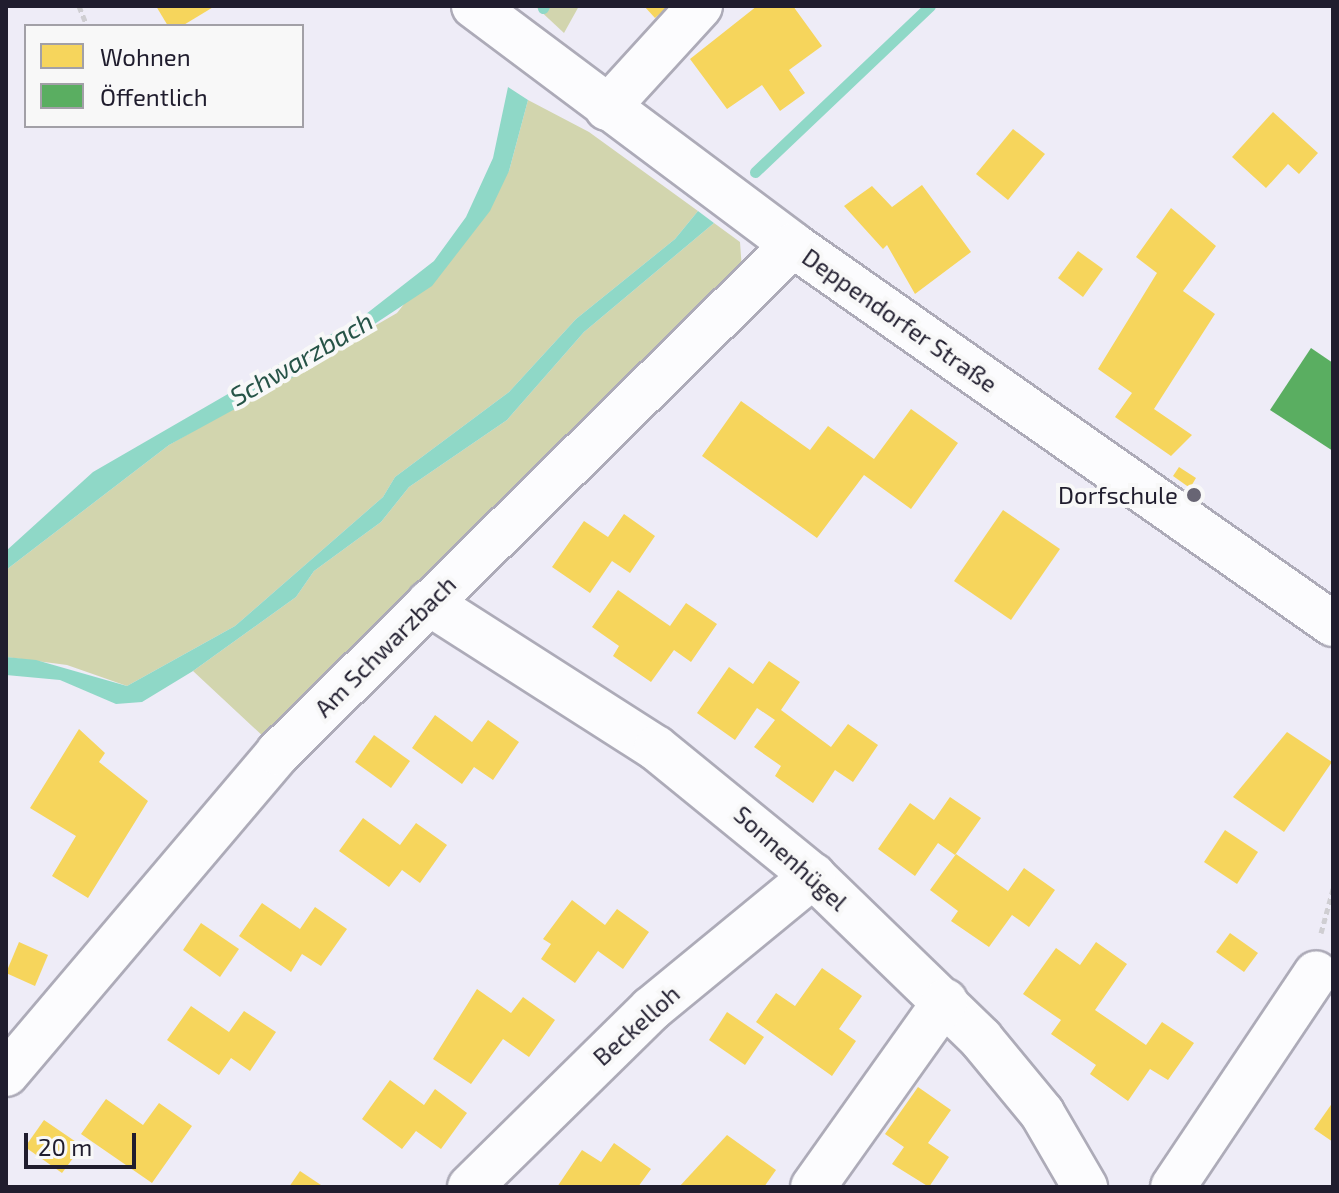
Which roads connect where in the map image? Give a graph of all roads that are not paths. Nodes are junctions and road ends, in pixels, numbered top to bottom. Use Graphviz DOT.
graph roads {
  1 [pos="474,6"];
  2 [pos="700,6"];
  3 [pos="607,108"];
  4 [pos="793,245"];
  5 [pos="429,603"];
  6 [pos="1333,624"];
  7 [pos="813,876"];
  8 [pos="1316,973"];
  9 [pos="945,1001"];
  10 [pos="6,1074"];
  11 [pos="470,1187"];
  12 [pos="813,1187"];
  13 [pos="1085,1187"];
  14 [pos="1173,1187"];
  1 -- 3 [label="street, Deppendorfer Straße"];
  2 -- 3 [label="street"];
  3 -- 4 [label="street, Deppendorfer Straße"];
  4 -- 5 [label="street, Am Schwarzbach"];
  4 -- 6 [label="street, Deppendorfer Straße"];
  5 -- 7 [label="street, Sonnenhügel"];
  5 -- 10 [label="street, Am Schwarzbach"];
  7 -- 9 [label="street, Sonnenhügel"];
  7 -- 11 [label="street, Beckelloh"];
  8 -- 14 [label="street"];
  9 -- 12 [label="street"];
  9 -- 13 [label="street, Sonnenhügel"];
}
